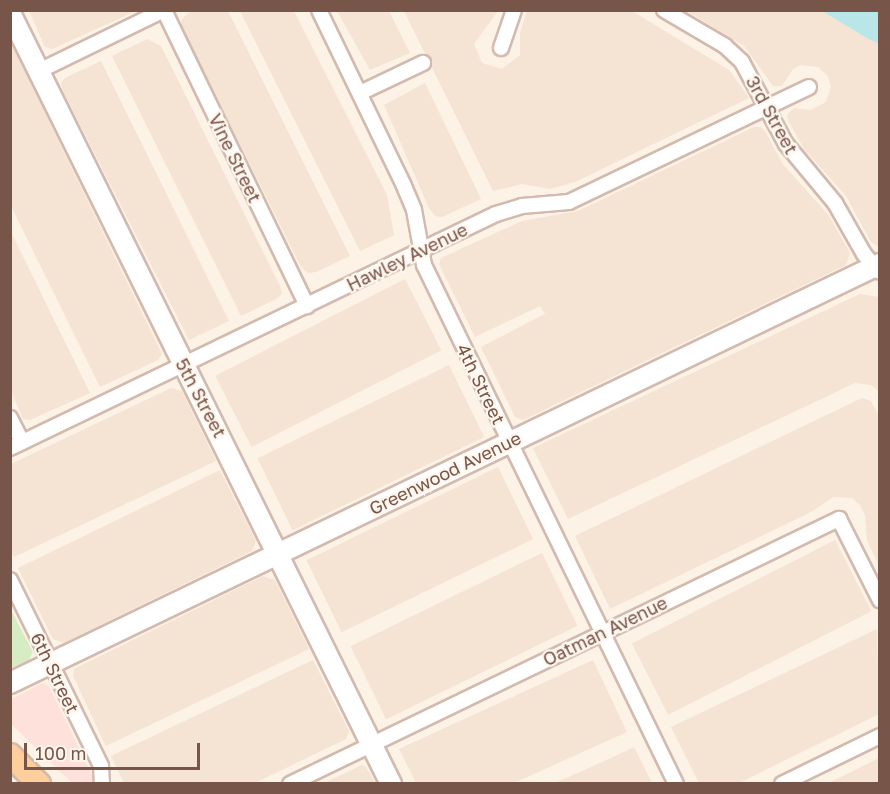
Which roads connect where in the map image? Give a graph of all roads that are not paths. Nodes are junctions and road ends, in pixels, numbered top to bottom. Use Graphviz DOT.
graph roads {
  1 [pos="319,10"];
  2 [pos="514,10"];
  3 [pos="664,10"];
  4 [pos="164,11"];
  5 [pos="10,13"];
  6 [pos="501,48"];
  7 [pos="423,63"];
  8 [pos="39,71"];
  9 [pos="809,87"];
  10 [pos="360,93"];
  11 [pos="766,107"];
  12 [pos="420,251"];
  13 [pos="878,268"];
  14 [pos="307,306"];
  15 [pos="184,365"];
  16 [pos="10,418"];
  17 [pos="509,442"];
  18 [pos="16,445"];
  19 [pos="279,554"];
  20 [pos="10,580"];
  21 [pos="879,600"];
  22 [pos="602,632"];
  23 [pos="51,663"];
  24 [pos="10,683"];
  25 [pos="879,736"];
  26 [pos="372,743"];
  27 [pos="10,755"];
  28 [pos="101,766"];
  29 [pos="39,783"];
  30 [pos="102,783"];
  31 [pos="113,783"];
  32 [pos="290,783"];
  33 [pos="391,783"];
  34 [pos="676,783"];
  35 [pos="782,783"];
  1 -- 10 [label="street, 4th Street"];
  2 -- 6 [label="street"];
  3 -- 11 [label="street, 3rd Street"];
  4 -- 8 [label="street"];
  4 -- 14 [label="street, Vine Street"];
  5 -- 8 [label="street, 5th Street"];
  7 -- 10 [label="street"];
  8 -- 15 [label="street, 5th Street"];
  9 -- 11 [label="street, Hawley Avenue"];
  10 -- 12 [label="street, 4th Street"];
  11 -- 12 [label="street, Hawley Avenue"];
  11 -- 13 [label="street, 3rd Street"];
  12 -- 14 [label="street, Hawley Avenue"];
  12 -- 17 [label="street, 4th Street"];
  13 -- 17 [label="street, Greenwood Avenue"];
  14 -- 15 [label="street, Hawley Avenue"];
  15 -- 18 [label="street, Hawley Avenue"];
  15 -- 19 [label="street, 5th Street"];
  16 -- 18 [label="street"];
  17 -- 19 [label="street, Greenwood Avenue"];
  17 -- 22 [label="street, 4th Street"];
  19 -- 23 [label="street, Greenwood Avenue"];
  19 -- 26 [label="street, 5th Street"];
  20 -- 23 [label="street, 6th Street"];
  21 -- 22 [label="street, Oatman Avenue"];
  22 -- 26 [label="street, Oatman Avenue"];
  22 -- 34 [label="street, 4th Street"];
  23 -- 24 [label="street, Greenwood Avenue"];
  23 -- 28 [label="street, 6th Street"];
  25 -- 35 [label="street"];
  26 -- 32 [label="street, Oatman Avenue"];
  26 -- 33 [label="street, 5th Street"];
  27 -- 29 [label="main road"];
  28 -- 30 [label="street, 6th Street"];
  28 -- 31 [label="street, 6th Street"];
}
